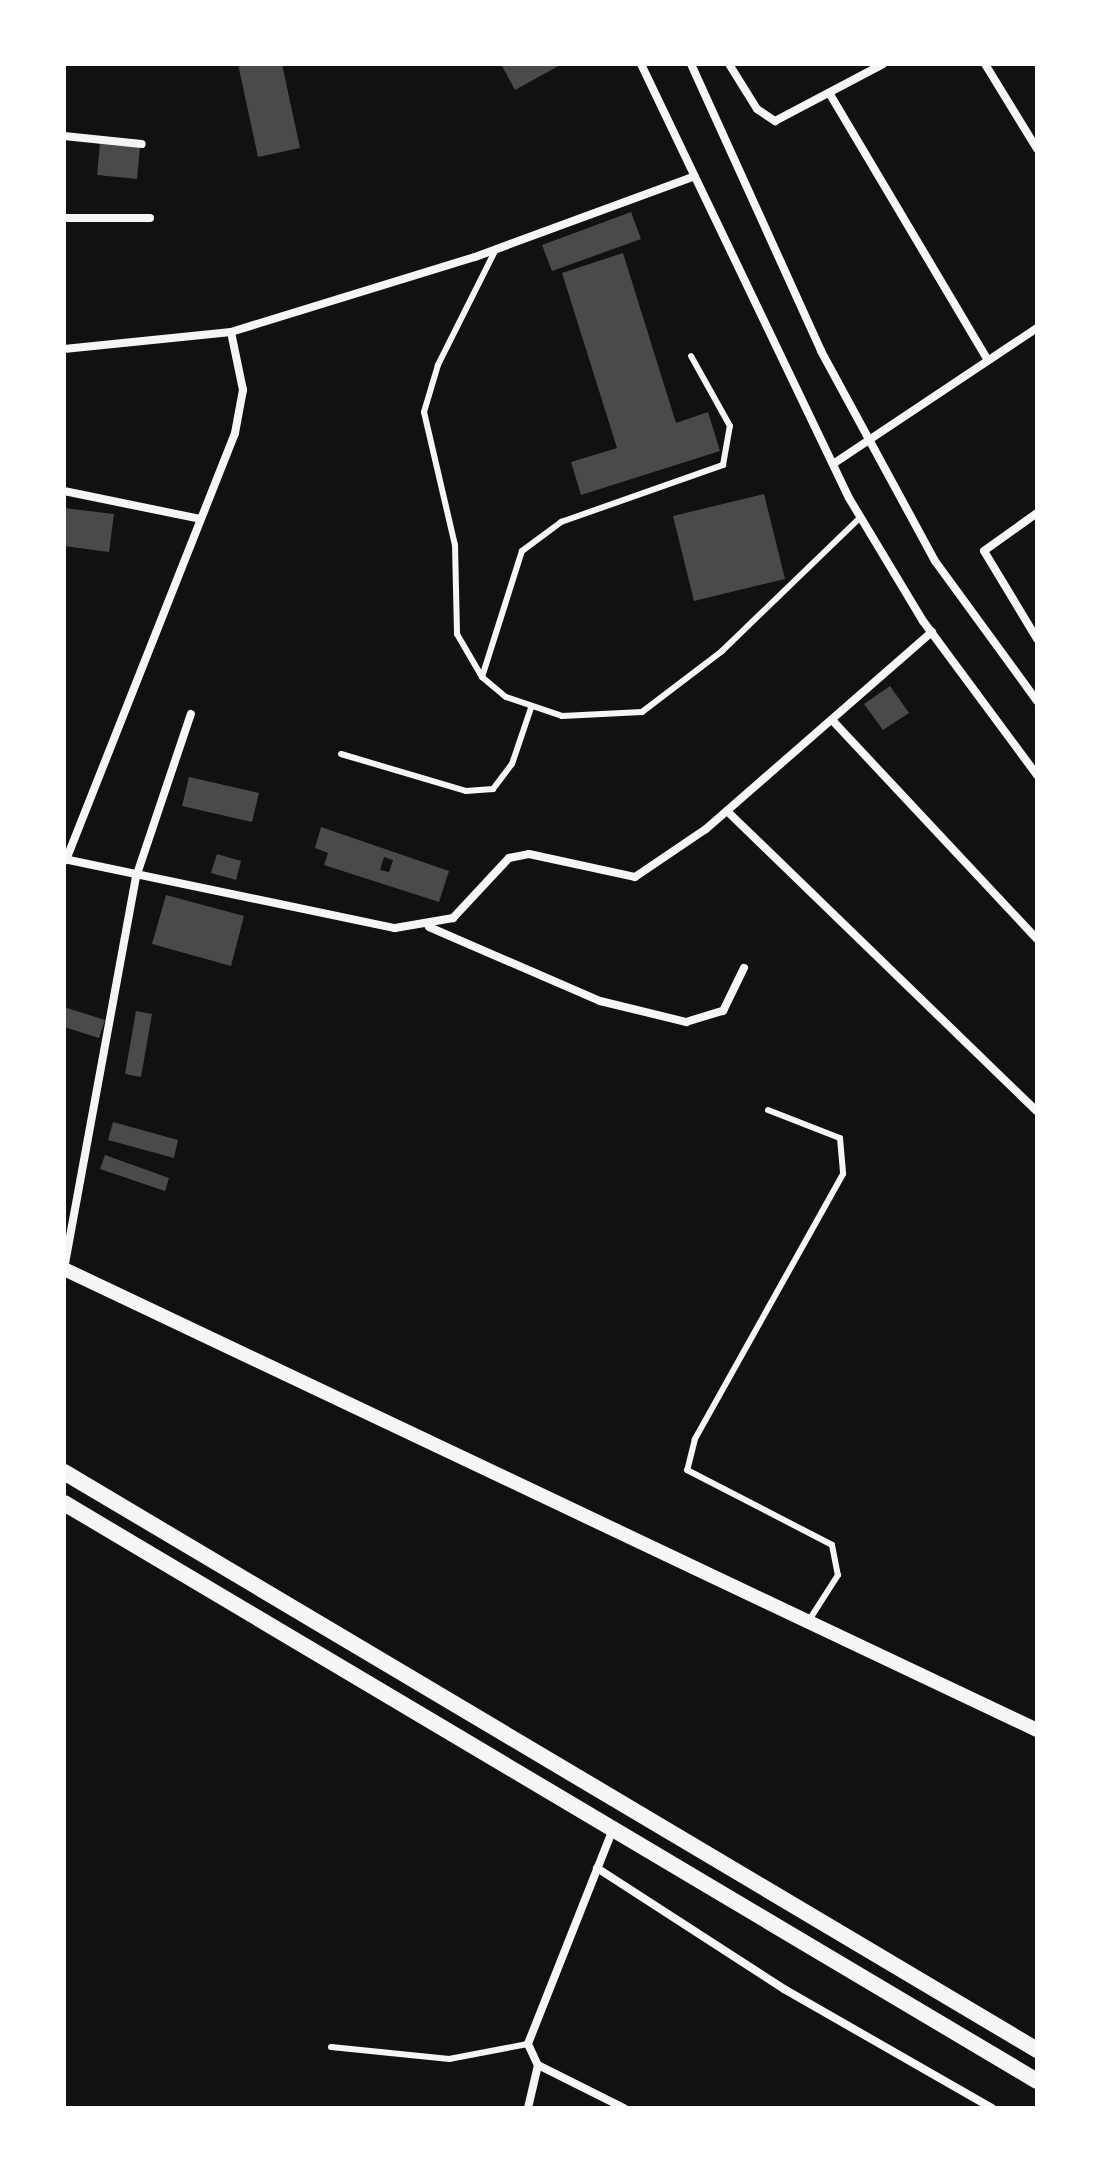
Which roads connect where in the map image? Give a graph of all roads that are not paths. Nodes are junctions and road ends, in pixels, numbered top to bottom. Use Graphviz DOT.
graph roads {
  1 [pos="641,64"];
  2 [pos="691,64"];
  3 [pos="729,64"];
  4 [pos="883,64"];
  5 [pos="985,64"];
  6 [pos="831,96"];
  7 [pos="64,136"];
  8 [pos="142,144"];
  9 [pos="1037,149"];
  10 [pos="695,176"];
  11 [pos="64,218"];
  12 [pos="150,218"];
  13 [pos="496,249"];
  14 [pos="1037,328"];
  15 [pos="231,332"];
  16 [pos="64,349"];
  17 [pos="691,356"];
  18 [pos="988,360"];
  19 [pos="870,441"];
  20 [pos="833,464"];
  21 [pos="64,491"];
  22 [pos="1037,513"];
  23 [pos="861,517"];
  24 [pos="200,519"];
  25 [pos="932,632"];
  26 [pos="1037,639"];
  27 [pos="482,677"];
  28 [pos="1037,701"];
  29 [pos="531,708"];
  30 [pos="191,714"];
  31 [pos="832,720"];
  32 [pos="341,754"];
  33 [pos="1037,775"];
  34 [pos="727,811"];
  35 [pos="65,859"];
  36 [pos="136,877"];
  37 [pos="429,927"];
  38 [pos="1037,939"];
  39 [pos="744,968"];
  40 [pos="768,1110"];
  41 [pos="1037,1111"];
  42 [pos="64,1269"];
  43 [pos="64,1472"];
  44 [pos="64,1503"];
  45 [pos="808,1622"];
  46 [pos="1037,1730"];
  47 [pos="613,1829"];
  48 [pos="597,1868"];
  49 [pos="528,2044"];
  50 [pos="331,2047"];
  51 [pos="1037,2050"];
  52 [pos="538,2065"];
  53 [pos="1037,2081"];
  54 [pos="528,2108"];
  55 [pos="624,2108"];
  56 [pos="992,2108"];
  1 -- 10 [label="street"];
  2 -- 19 [label="street"];
  3 -- 6 [label="street"];
  4 -- 6 [label="street"];
  5 -- 9 [label="street"];
  6 -- 18 [label="street"];
  7 -- 8 [label="street"];
  10 -- 13 [label="street"];
  10 -- 20 [label="street"];
  11 -- 12 [label="street"];
  13 -- 15 [label="street"];
  13 -- 27 [label="lane"];
  14 -- 18 [label="street"];
  15 -- 16 [label="street"];
  15 -- 24 [label="street"];
  17 -- 27 [label="lane"];
  18 -- 19 [label="street"];
  19 -- 20 [label="street"];
  19 -- 28 [label="street"];
  20 -- 23 [label="street"];
  21 -- 24 [label="street"];
  22 -- 26 [label="street"];
  23 -- 25 [label="street"];
  23 -- 29 [label="lane"];
  24 -- 35 [label="street"];
  25 -- 31 [label="street"];
  25 -- 33 [label="street"];
  27 -- 29 [label="lane"];
  29 -- 32 [label="lane"];
  30 -- 36 [label="street"];
  31 -- 34 [label="street"];
  31 -- 38 [label="street"];
  34 -- 37 [label="street"];
  34 -- 41 [label="street"];
  35 -- 36 [label="street"];
  36 -- 37 [label="street"];
  36 -- 42 [label="street"];
  37 -- 39 [label="street"];
  40 -- 45 [label="lane"];
  42 -- 45 [label="street"];
  43 -- 51 [label="main road"];
  44 -- 47 [label="main road"];
  45 -- 46 [label="street"];
  47 -- 48 [label="street"];
  47 -- 53 [label="main road"];
  48 -- 49 [label="street"];
  48 -- 56 [label="street"];
  49 -- 50 [label="lane"];
  49 -- 52 [label="street"];
  52 -- 54 [label="street"];
  52 -- 55 [label="street"];
}
